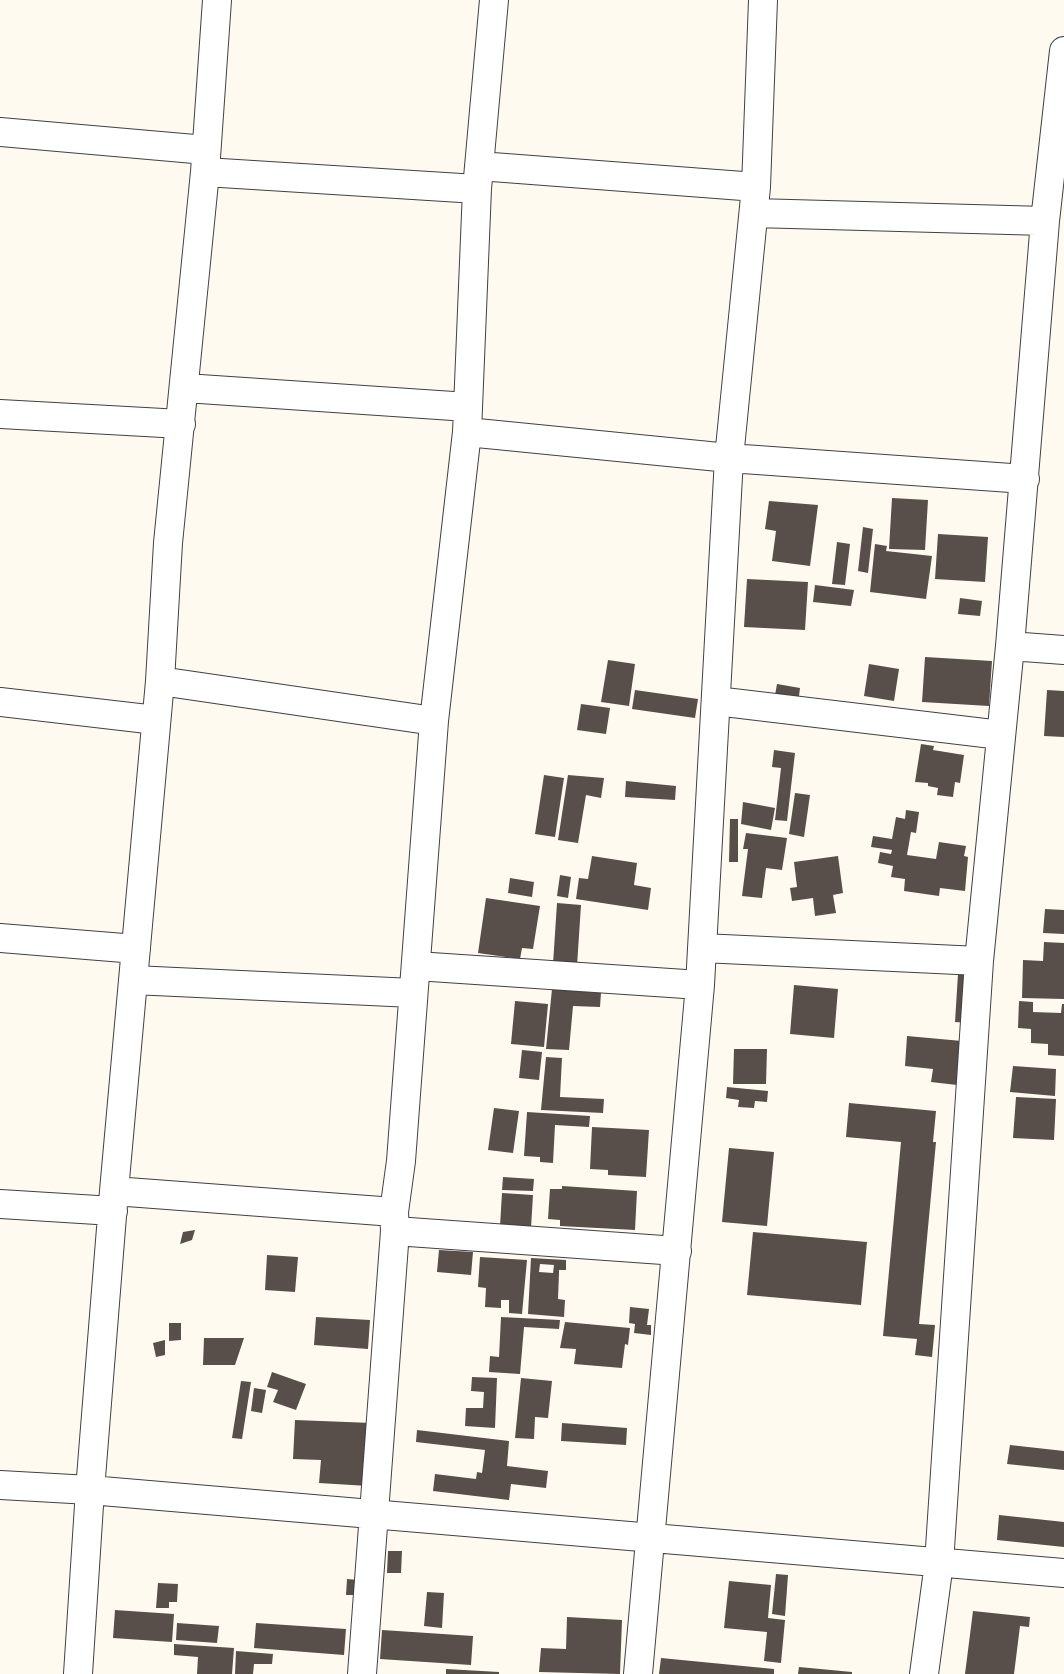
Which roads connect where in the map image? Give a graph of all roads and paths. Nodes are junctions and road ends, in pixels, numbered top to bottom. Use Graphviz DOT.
graph roads {
  1 [pos="217,0"];
  2 [pos="494,0"];
  3 [pos="763,0"];
  4 [pos="1064,51"];
  5 [pos="0,132"];
  6 [pos="206,161"];
  7 [pos="478,178"];
  8 [pos="755,200"];
  9 [pos="1045,221"];
  10 [pos="185,388"];
  11 [pos="0,414"];
  12 [pos="468,419"];
  13 [pos="181,424"];
  14 [pos="729,458"];
  15 [pos="1025,479"];
  16 [pos="1010,646"];
  17 [pos="1064,650"];
  18 [pos="160,681"];
  19 [pos="0,702"];
  20 [pos="716,702"];
  21 [pos="156,720"];
  22 [pos="434,721"];
  23 [pos="1001,735"];
  24 [pos="0,938"];
  25 [pos="702,948"];
  26 [pos="136,949"];
  27 [pos="979,961"];
  28 [pos="415,979"];
  29 [pos="133,980"];
  30 [pos="700,985"];
  31 [pos="114,1201"];
  32 [pos="0,1204"];
  33 [pos="395,1222"];
  34 [pos="677,1251"];
  35 [pos="0,1485"];
  36 [pos="90,1490"];
  37 [pos="374,1514"];
  38 [pos="651,1539"];
  39 [pos="939,1563"];
  40 [pos="1064,1573"];
  41 [pos="78,1674"];
  42 [pos="362,1674"];
  43 [pos="638,1674"];
  44 [pos="924,1674"];
  1 -- 6 [label="street"];
  2 -- 7 [label="street"];
  3 -- 8 [label="street"];
  4 -- 9 [label="street"];
  5 -- 6 [label="street"];
  6 -- 7 [label="street"];
  6 -- 10 [label="street"];
  7 -- 8 [label="street"];
  7 -- 12 [label="street"];
  8 -- 9 [label="street"];
  8 -- 14 [label="street"];
  9 -- 15 [label="street"];
  10 -- 12 [label="street"];
  10 -- 13 [label="street"];
  11 -- 13 [label="street"];
  12 -- 14 [label="street"];
  12 -- 22 [label="street"];
  13 -- 18 [label="street"];
  14 -- 15 [label="street"];
  14 -- 20 [label="street"];
  15 -- 16 [label="street"];
  16 -- 17 [label="street"];
  16 -- 23 [label="street"];
  18 -- 21 [label="street"];
  18 -- 22 [label="street"];
  19 -- 21 [label="street"];
  20 -- 23 [label="street"];
  20 -- 25 [label="street"];
  21 -- 26 [label="street"];
  22 -- 28 [label="street"];
  23 -- 27 [label="street"];
  24 -- 26 [label="street"];
  25 -- 27 [label="street"];
  25 -- 30 [label="street"];
  26 -- 29 [label="street"];
  27 -- 39 [label="street"];
  28 -- 29 [label="street"];
  28 -- 30 [label="street"];
  28 -- 33 [label="street"];
  29 -- 31 [label="street"];
  30 -- 34 [label="street"];
  31 -- 32 [label="street"];
  31 -- 33 [label="street"];
  31 -- 36 [label="street"];
  33 -- 34 [label="street"];
  33 -- 37 [label="street"];
  34 -- 38 [label="street"];
  35 -- 36 [label="street"];
  36 -- 37 [label="street"];
  36 -- 41 [label="street"];
  37 -- 38 [label="street"];
  37 -- 42 [label="street"];
  38 -- 39 [label="street"];
  38 -- 43 [label="street"];
  39 -- 40 [label="street"];
  39 -- 44 [label="street"];
}
